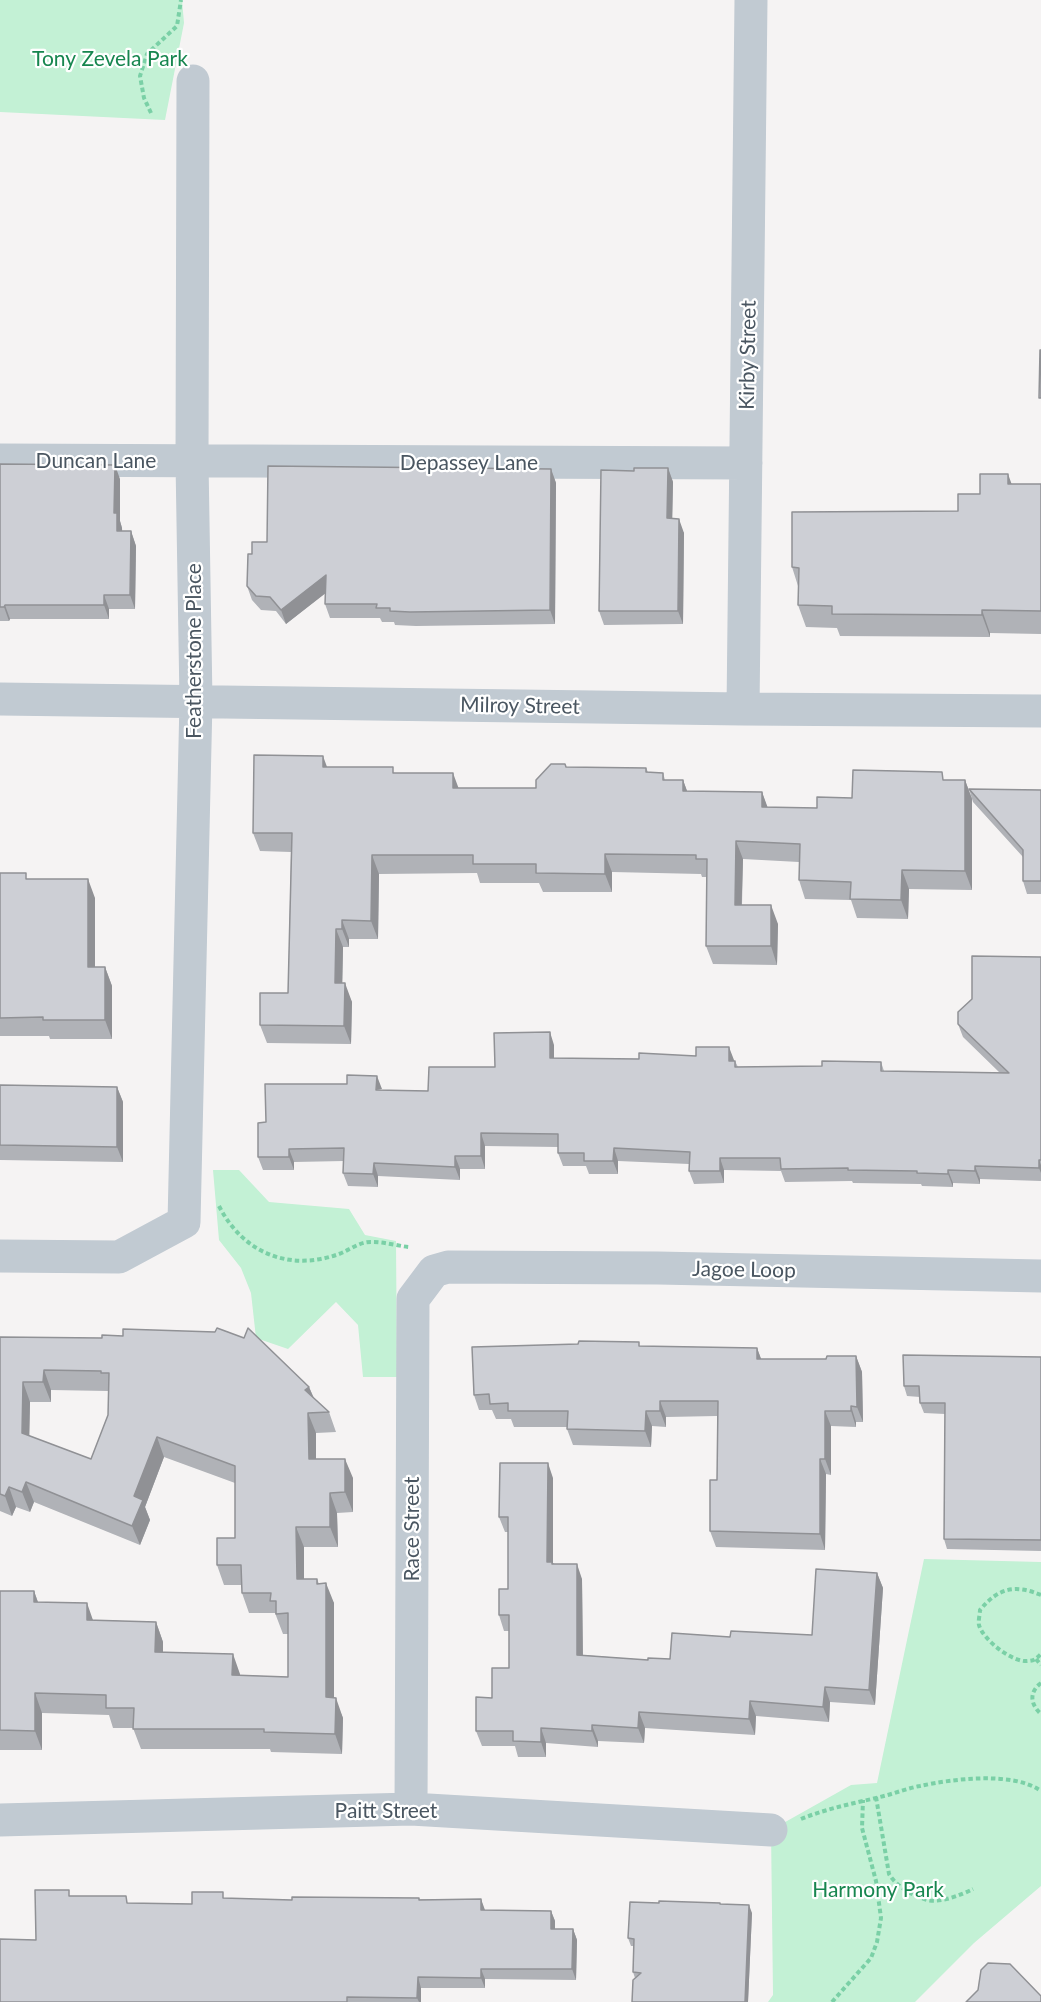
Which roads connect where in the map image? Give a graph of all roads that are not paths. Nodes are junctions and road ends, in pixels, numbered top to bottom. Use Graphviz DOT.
graph roads {
  1 [pos="752,0"];
  2 [pos="193,81"];
  3 [pos="0,460"];
  4 [pos="192,462"];
  5 [pos="746,463"];
  6 [pos="0,699"];
  7 [pos="196,700"];
  8 [pos="743,709"];
  9 [pos="1041,711"];
  10 [pos="0,1256"];
  11 [pos="448,1267"];
  12 [pos="1041,1276"];
  13 [pos="411,1809"];
  14 [pos="0,1820"];
  15 [pos="771,1830"];
  1 -- 5 [label="street, Kirby Street"];
  2 -- 4 [label="street, Featherstone Place"];
  3 -- 4 [label="street, Duncan Lane"];
  4 -- 5 [label="street, Depassey Lane"];
  4 -- 7 [label="street, Featherstone Place"];
  5 -- 8 [label="street, Kirby Street"];
  6 -- 7 [label="street, Milroy Street"];
  7 -- 8 [label="street, Milroy Street"];
  7 -- 10 [label="street, Featherstone Place"];
  8 -- 9 [label="street, Milroy Street"];
  11 -- 12 [label="street, Jagoe Loop"];
  11 -- 13 [label="street, Race Street"];
  13 -- 14 [label="street, Paitt Street"];
  13 -- 15 [label="street, Paitt Street"];
}
